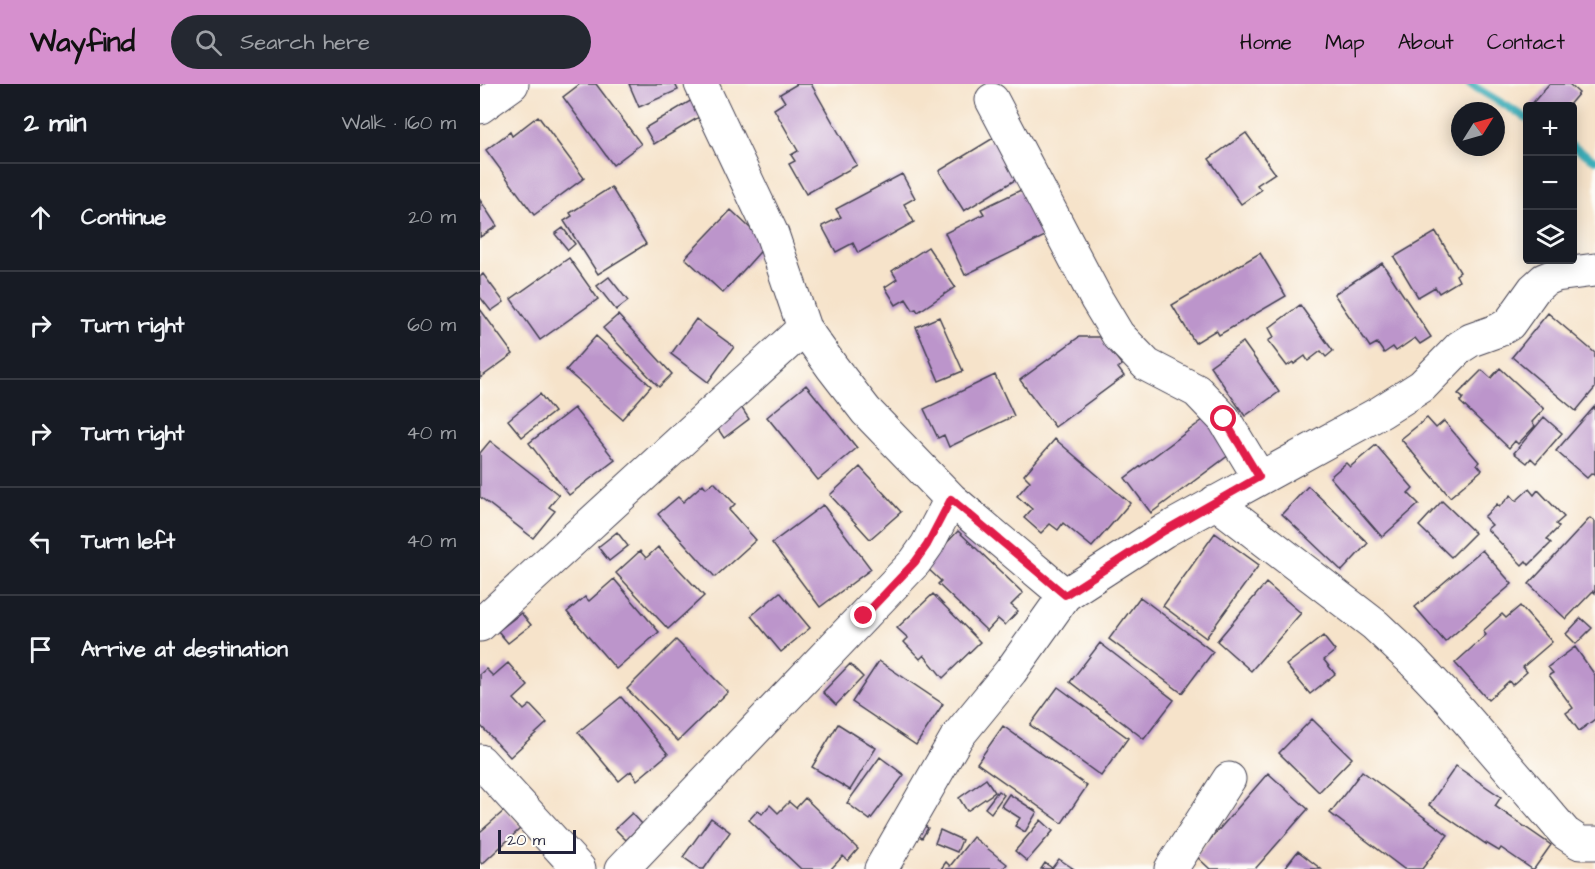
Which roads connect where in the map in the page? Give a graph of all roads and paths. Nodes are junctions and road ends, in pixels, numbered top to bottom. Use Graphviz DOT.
graph roads {
  1 [pos="512,84"];
  2 [pos="701,84"];
  3 [pos="992,100"];
  4 [pos="480,107"];
  5 [pos="1595,270"];
  6 [pos="804,328"];
  7 [pos="1259,477"];
  8 [pos="951,499"];
  9 [pos="1215,502"];
  10 [pos="1065,595"];
  11 [pos="480,625"];
  12 [pos="480,760"];
  13 [pos="1229,779"];
  14 [pos="1595,843"];
  15 [pos="579,869"];
  16 [pos="622,869"];
  17 [pos="881,869"];
  18 [pos="1171,869"];
  1 -- 4 [label="street"];
  2 -- 6 [label="street"];
  3 -- 7 [label="street"];
  5 -- 7 [label="street"];
  6 -- 8 [label="street"];
  6 -- 11 [label="street"];
  7 -- 9 [label="street"];
  8 -- 10 [label="street"];
  8 -- 16 [label="street"];
  9 -- 10 [label="street"];
  9 -- 14 [label="street"];
  10 -- 17 [label="street"];
  12 -- 15 [label="street"];
  13 -- 18 [label="street"];
}
